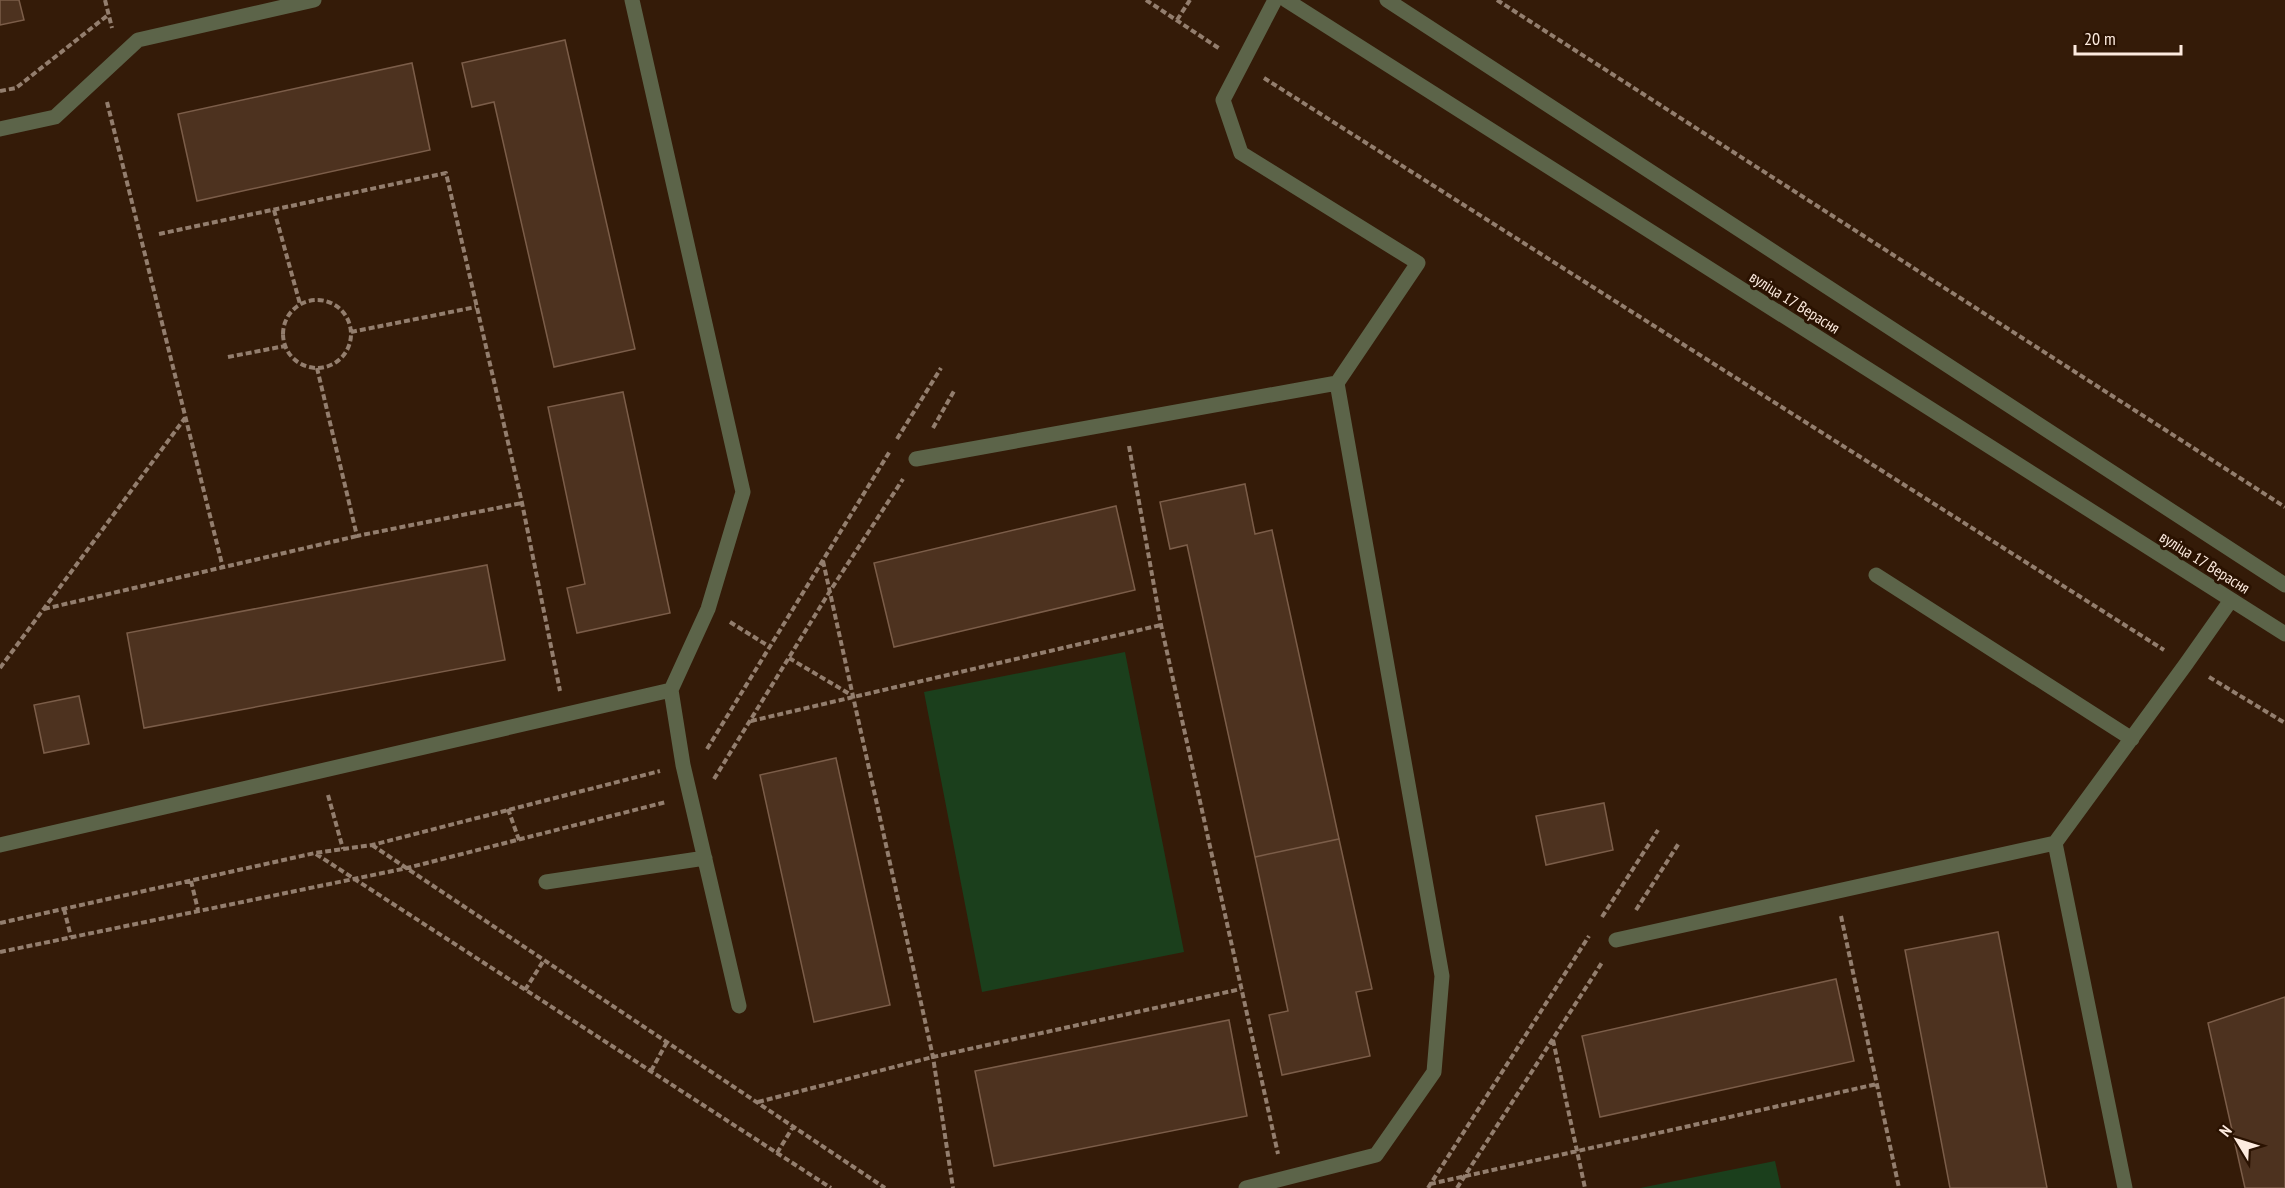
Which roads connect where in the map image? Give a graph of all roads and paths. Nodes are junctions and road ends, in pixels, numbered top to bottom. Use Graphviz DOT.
graph roads {
  1 [pos="314,0"];
  2 [pos="632,0"];
  3 [pos="1146,0"];
  4 [pos="1190,0"];
  5 [pos="1275,0"];
  6 [pos="1286,0"];
  7 [pos="1387,0"];
  8 [pos="1497,0"];
  9 [pos="108,15"];
  10 [pos="1176,20"];
  11 [pos="1242,63"];
  12 [pos="101,75"];
  13 [pos="0,92"];
  14 [pos="0,129"];
  15 [pos="274,210"];
  16 [pos="159,234"];
  17 [pos="300,304"];
  18 [pos="476,307"];
  19 [pos="351,332"];
  20 [pos="285,346"];
  21 [pos="228,357"];
  22 [pos="317,368"];
  23 [pos="1337,383"];
  24 [pos="954,391"];
  25 [pos="186,418"];
  26 [pos="1125,421"];
  27 [pos="916,459"];
  28 [pos="522,503"];
  29 [pos="2285,507"];
  30 [pos="357,536"];
  31 [pos="823,560"];
  32 [pos="223,568"];
  33 [pos="1876,575"];
  34 [pos="2285,585"];
  35 [pos="830,591"];
  36 [pos="2231,600"];
  37 [pos="44,609"];
  38 [pos="708,609"];
  39 [pos="1161,625"];
  40 [pos="2285,634"];
  41 [pos="770,647"];
  42 [pos="789,658"];
  43 [pos="2186,664"];
  44 [pos="0,668"];
  45 [pos="671,690"];
  46 [pos="853,697"];
  47 [pos="565,714"];
  48 [pos="750,721"];
  49 [pos="2285,723"];
  50 [pos="2132,739"];
  51 [pos="321,771"];
  52 [pos="690,796"];
  53 [pos="508,809"];
  54 [pos="1658,830"];
  55 [pos="519,840"];
  56 [pos="1678,843"];
  57 [pos="2055,843"];
  58 [pos="0,845"];
  59 [pos="372,845"];
  60 [pos="343,849"];
  61 [pos="315,853"];
  62 [pos="705,858"];
  63 [pos="407,868"];
  64 [pos="352,878"];
  65 [pos="191,881"];
  66 [pos="546,882"];
  67 [pos="1836,892"];
  68 [pos="64,909"];
  69 [pos="198,910"];
  70 [pos="1601,918"];
  71 [pos="1595,928"];
  72 [pos="71,937"];
  73 [pos="1616,940"];
  74 [pos="0,952"];
  75 [pos="544,960"];
  76 [pos="1241,989"];
  77 [pos="525,990"];
  78 [pos="739,1006"];
  79 [pos="1553,1040"];
  80 [pos="667,1042"];
  81 [pos="933,1057"];
  82 [pos="651,1071"];
  83 [pos="1877,1084"];
  84 [pos="757,1102"];
  85 [pos="793,1126"];
  86 [pos="1577,1151"];
  87 [pos="777,1153"];
  88 [pos="1464,1177"];
  89 [pos="1283,1179"];
  90 [pos="1429,1186"];
  91 [pos="831,1188"];
  92 [pos="885,1188"];
  93 [pos="953,1188"];
  94 [pos="1246,1188"];
  95 [pos="1457,1188"];
  96 [pos="1585,1188"];
  97 [pos="1899,1188"];
  98 [pos="2125,1188"];
  1 -- 12 [label="street"];
  2 -- 38 [label="street"];
  3 -- 10 [label="path"];
  4 -- 10 [label="path"];
  5 -- 11 [label="street"];
  6 -- 36 [label="street, вуліца 17 Верасня"];
  7 -- 34 [label="street, вуліца 17 Верасня"];
  8 -- 29 [label="path"];
  9 -- 13 [label="path"];
  10 -- 11 [label="path"];
  11 -- 23 [label="street"];
  11 -- 43 [label="path"];
  12 -- 14 [label="street"];
  12 -- 25 [label="path"];
  15 -- 16 [label="path"];
  15 -- 17 [label="path"];
  15 -- 18 [label="path"];
  17 -- 19 [label="path"];
  17 -- 20 [label="path"];
  18 -- 19 [label="path"];
  18 -- 28 [label="path"];
  19 -- 22 [label="path"];
  20 -- 21 [label="path"];
  20 -- 22 [label="path"];
  22 -- 30 [label="path"];
  23 -- 26 [label="street"];
  23 -- 89 [label="street"];
  24 -- 27 [label="path"];
  25 -- 32 [label="path"];
  25 -- 37 [label="path"];
  26 -- 27 [label="street"];
  26 -- 39 [label="path"];
  27 -- 35 [label="path"];
  28 -- 30 [label="path"];
  28 -- 47 [label="path"];
  30 -- 32 [label="path"];
  31 -- 35 [label="path"];
  32 -- 37 [label="path"];
  33 -- 50 [label="street"];
  35 -- 42 [label="path"];
  35 -- 46 [label="path"];
  36 -- 40 [label="street, вуліца 17 Верасня"];
  36 -- 43 [label="street"];
  37 -- 44 [label="path"];
  38 -- 41 [label="path"];
  38 -- 45 [label="street"];
  39 -- 46 [label="path"];
  39 -- 76 [label="path"];
  42 -- 46 [label="path"];
  42 -- 48 [label="path"];
  43 -- 49 [label="path"];
  43 -- 50 [label="street"];
  45 -- 47 [label="street"];
  45 -- 52 [label="street"];
  46 -- 48 [label="path"];
  46 -- 81 [label="path"];
  47 -- 51 [label="street"];
  48 -- 52 [label="path"];
  50 -- 57 [label="street"];
  51 -- 58 [label="street"];
  51 -- 60 [label="path"];
  52 -- 55 [label="path"];
  52 -- 62 [label="street"];
  53 -- 55 [label="path"];
  54 -- 70 [label="path"];
  55 -- 63 [label="path"];
  56 -- 73 [label="path"];
  57 -- 67 [label="street"];
  57 -- 98 [label="street"];
  59 -- 63 [label="path"];
  61 -- 64 [label="path"];
  62 -- 66 [label="street"];
  62 -- 78 [label="street"];
  63 -- 64 [label="path"];
  63 -- 75 [label="path"];
  64 -- 69 [label="path"];
  64 -- 77 [label="path"];
  65 -- 69 [label="path"];
  67 -- 73 [label="street"];
  67 -- 83 [label="path"];
  68 -- 72 [label="path"];
  69 -- 72 [label="path"];
  71 -- 90 [label="path"];
  72 -- 74 [label="path"];
  73 -- 79 [label="path"];
  75 -- 77 [label="path"];
  75 -- 80 [label="path"];
  76 -- 81 [label="path"];
  76 -- 89 [label="path"];
  77 -- 82 [label="path"];
  79 -- 86 [label="path"];
  79 -- 88 [label="path"];
  80 -- 82 [label="path"];
  80 -- 84 [label="path"];
  81 -- 84 [label="path"];
  81 -- 93 [label="path"];
  82 -- 87 [label="path"];
  83 -- 86 [label="path"];
  83 -- 97 [label="path"];
  84 -- 85 [label="path"];
  85 -- 87 [label="path"];
  85 -- 92 [label="path"];
  86 -- 88 [label="path"];
  86 -- 96 [label="path"];
  87 -- 91 [label="path"];
  88 -- 90 [label="path"];
  88 -- 95 [label="path"];
  89 -- 94 [label="street"];
}
